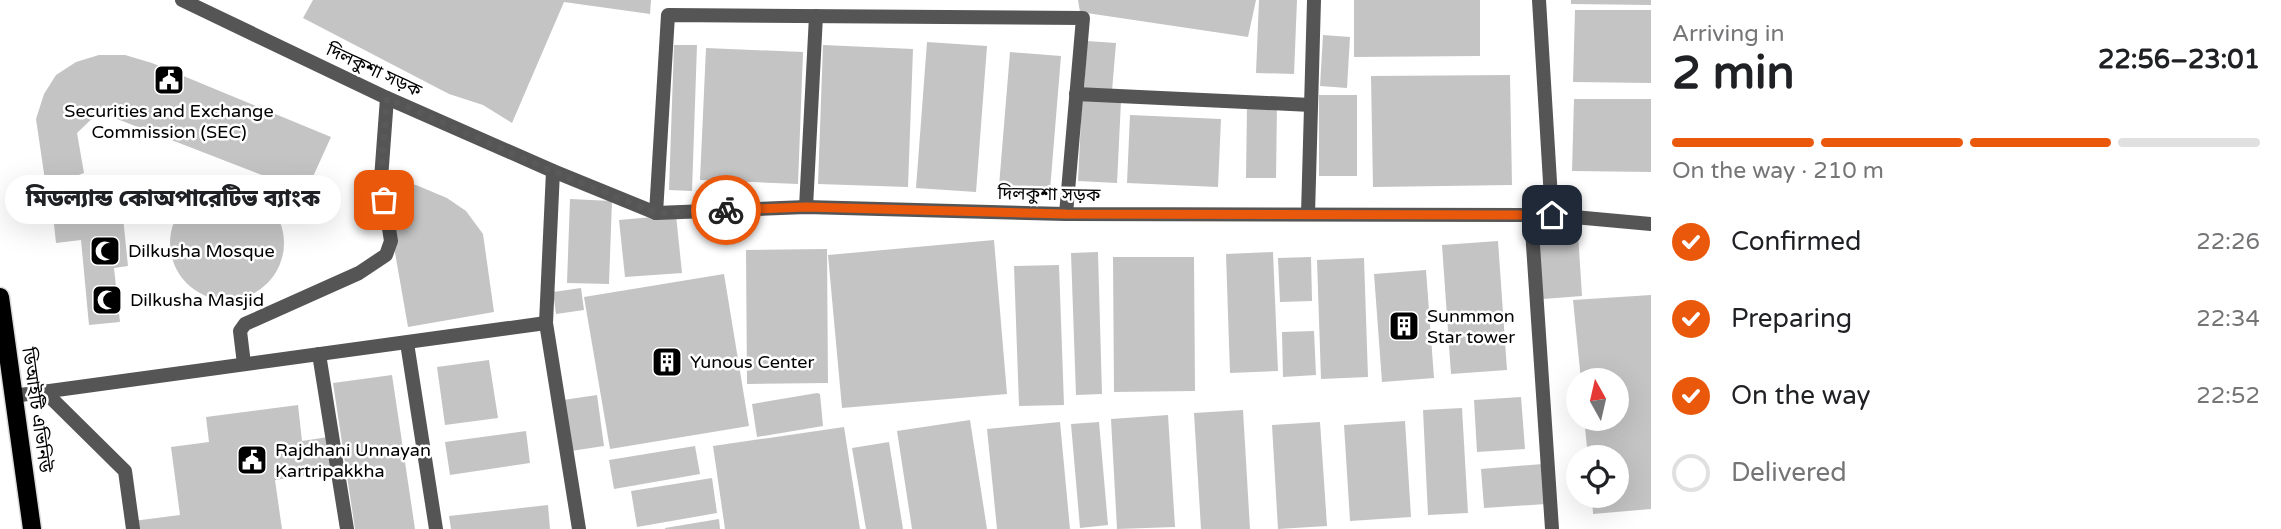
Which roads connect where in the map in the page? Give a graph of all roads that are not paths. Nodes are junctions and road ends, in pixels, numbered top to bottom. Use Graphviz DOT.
graph roads {
  1 [pos="182,0"];
  2 [pos="1314,0"];
  3 [pos="1539,0"];
  4 [pos="816,16"];
  5 [pos="1076,94"];
  6 [pos="387,98"];
  7 [pos="1311,106"];
  8 [pos="552,171"];
  9 [pos="806,207"];
  10 [pos="656,213"];
  11 [pos="1066,214"];
  12 [pos="1308,214"];
  13 [pos="1531,215"];
  14 [pos="1552,215"];
  15 [pos="1651,224"];
  16 [pos="0,297"];
  17 [pos="546,323"];
  18 [pos="407,343"];
  19 [pos="318,354"];
  20 [pos="244,364"];
  21 [pos="44,391"];
  22 [pos="13,396"];
  23 [pos="32,529"];
  24 [pos="133,529"];
  25 [pos="347,529"];
  26 [pos="436,529"];
  27 [pos="579,529"];
  28 [pos="1552,529"];
  1 -- 6 [label="street, দিলকুশা সড়ক"];
  2 -- 7 [label="street"];
  3 -- 14 [label="street"];
  4 -- 5 [label="street"];
  4 -- 9 [label="street"];
  4 -- 10 [label="street"];
  5 -- 7 [label="street"];
  5 -- 11 [label="street"];
  6 -- 8 [label="street, দিলকুশা সড়ক"];
  6 -- 20 [label="street"];
  7 -- 12 [label="street"];
  8 -- 10 [label="street, দিলকুশা সড়ক"];
  8 -- 17 [label="street"];
  9 -- 10 [label="street, দিলকুশা সড়ক"];
  9 -- 11 [label="street, দিলকুশা সড়ক"];
  11 -- 12 [label="street, দিলকুশা সড়ক"];
  12 -- 13 [label="street, দিলকুশা সড়ক"];
  13 -- 14 [label="street, দিলকুশা সড়ক"];
  13 -- 28 [label="street"];
  14 -- 15 [label="street, দিলকুশা সড়ক"];
  16 -- 22 [label="main road, ডিআইটি এভিনিউ"];
  17 -- 18 [label="street"];
  17 -- 27 [label="street"];
  18 -- 19 [label="street"];
  18 -- 26 [label="street"];
  19 -- 20 [label="street"];
  19 -- 25 [label="street"];
  20 -- 21 [label="street"];
  21 -- 22 [label="street"];
  21 -- 24 [label="street"];
  22 -- 23 [label="main road, ডিআইটি এভিনিউ"];
}
